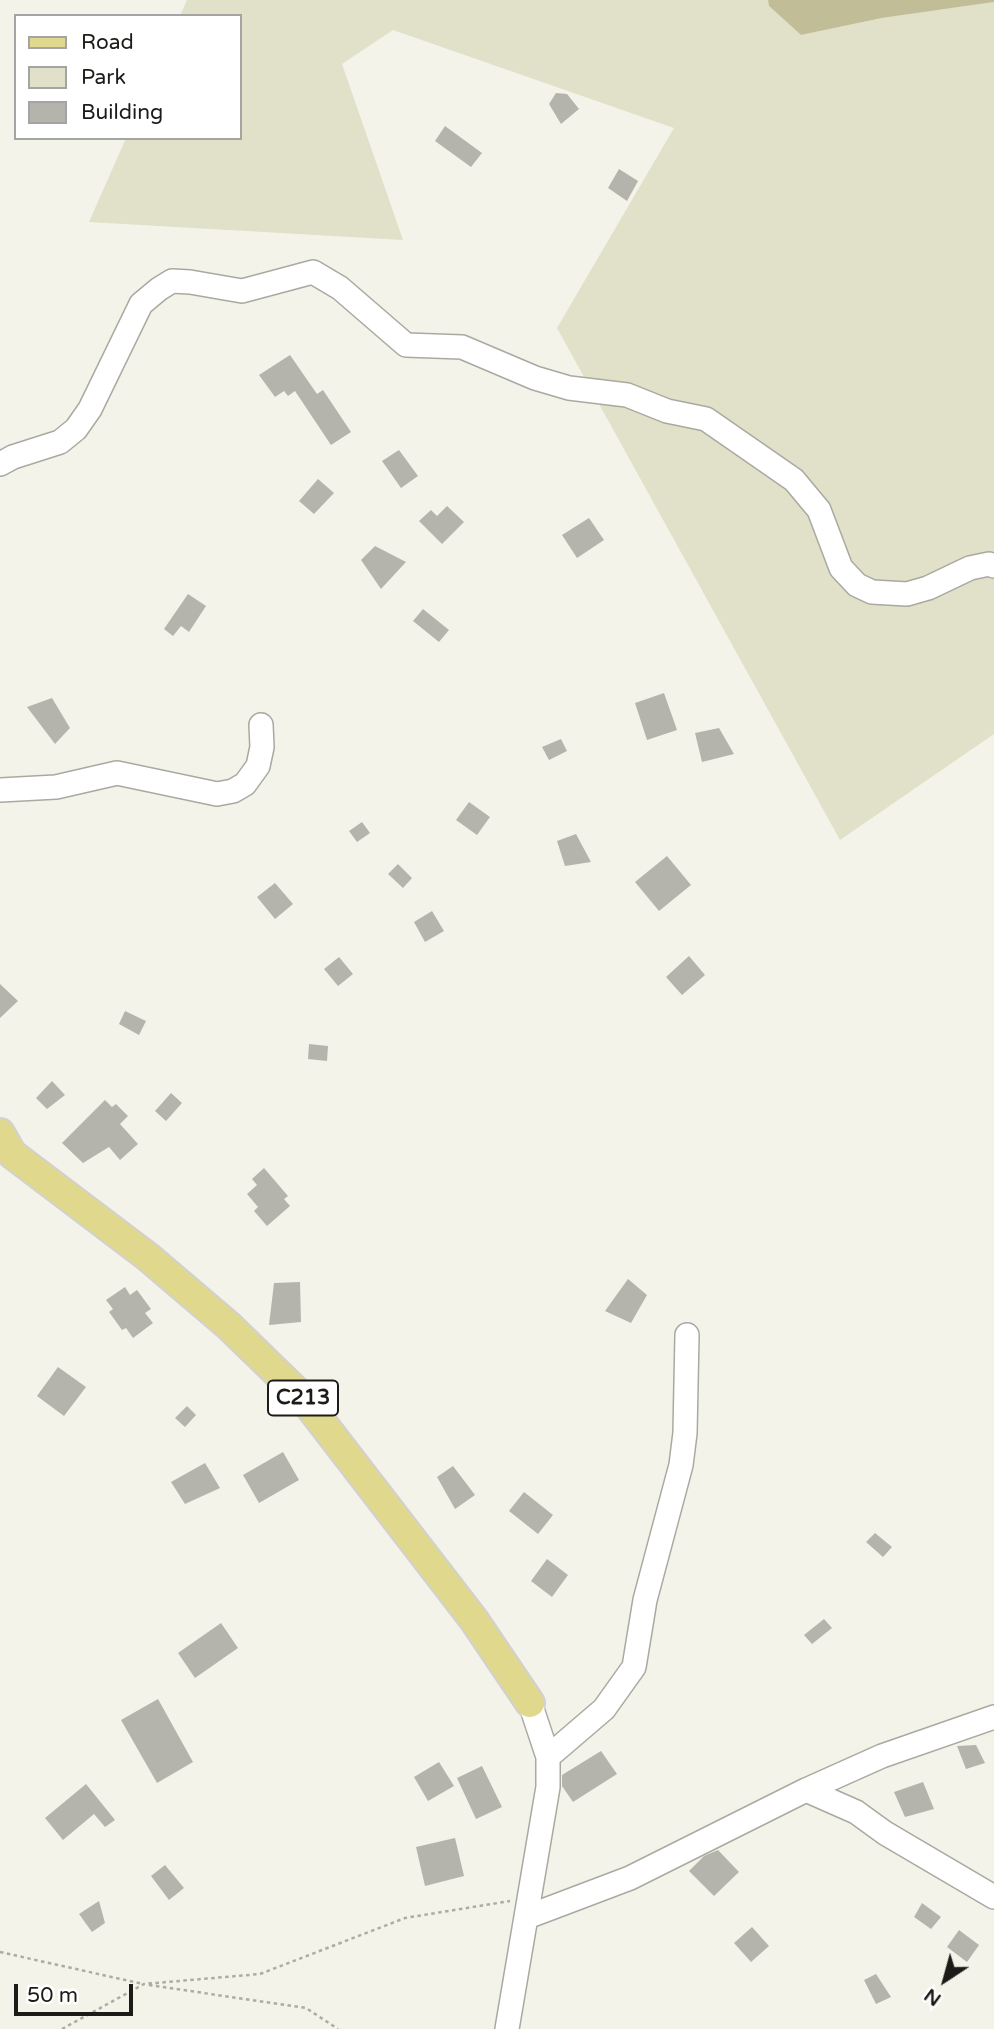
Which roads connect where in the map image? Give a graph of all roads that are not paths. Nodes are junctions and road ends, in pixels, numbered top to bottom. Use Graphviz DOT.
graph roads {
  1 [pos="0,464"];
  2 [pos="994,566"];
  3 [pos="261,725"];
  4 [pos="0,790"];
  5 [pos="4,1147"];
  6 [pos="687,1335"];
  7 [pos="530,1703"];
  8 [pos="994,1717"];
  9 [pos="882,1756"];
  10 [pos="548,1757"];
  11 [pos="806,1790"];
  12 [pos="856,1812"];
  13 [pos="994,1897"];
  14 [pos="528,1908"];
  15 [pos="507,2029"];
  1 -- 2 [label="street"];
  3 -- 4 [label="street"];
  5 -- 7 [label="main road, C213"];
  6 -- 10 [label="street"];
  7 -- 10 [label="street"];
  8 -- 9 [label="street"];
  9 -- 11 [label="street"];
  9 -- 12 [label="street"];
  10 -- 14 [label="street"];
  11 -- 12 [label="street"];
  11 -- 14 [label="street"];
  12 -- 13 [label="street"];
  14 -- 15 [label="street"];
}
